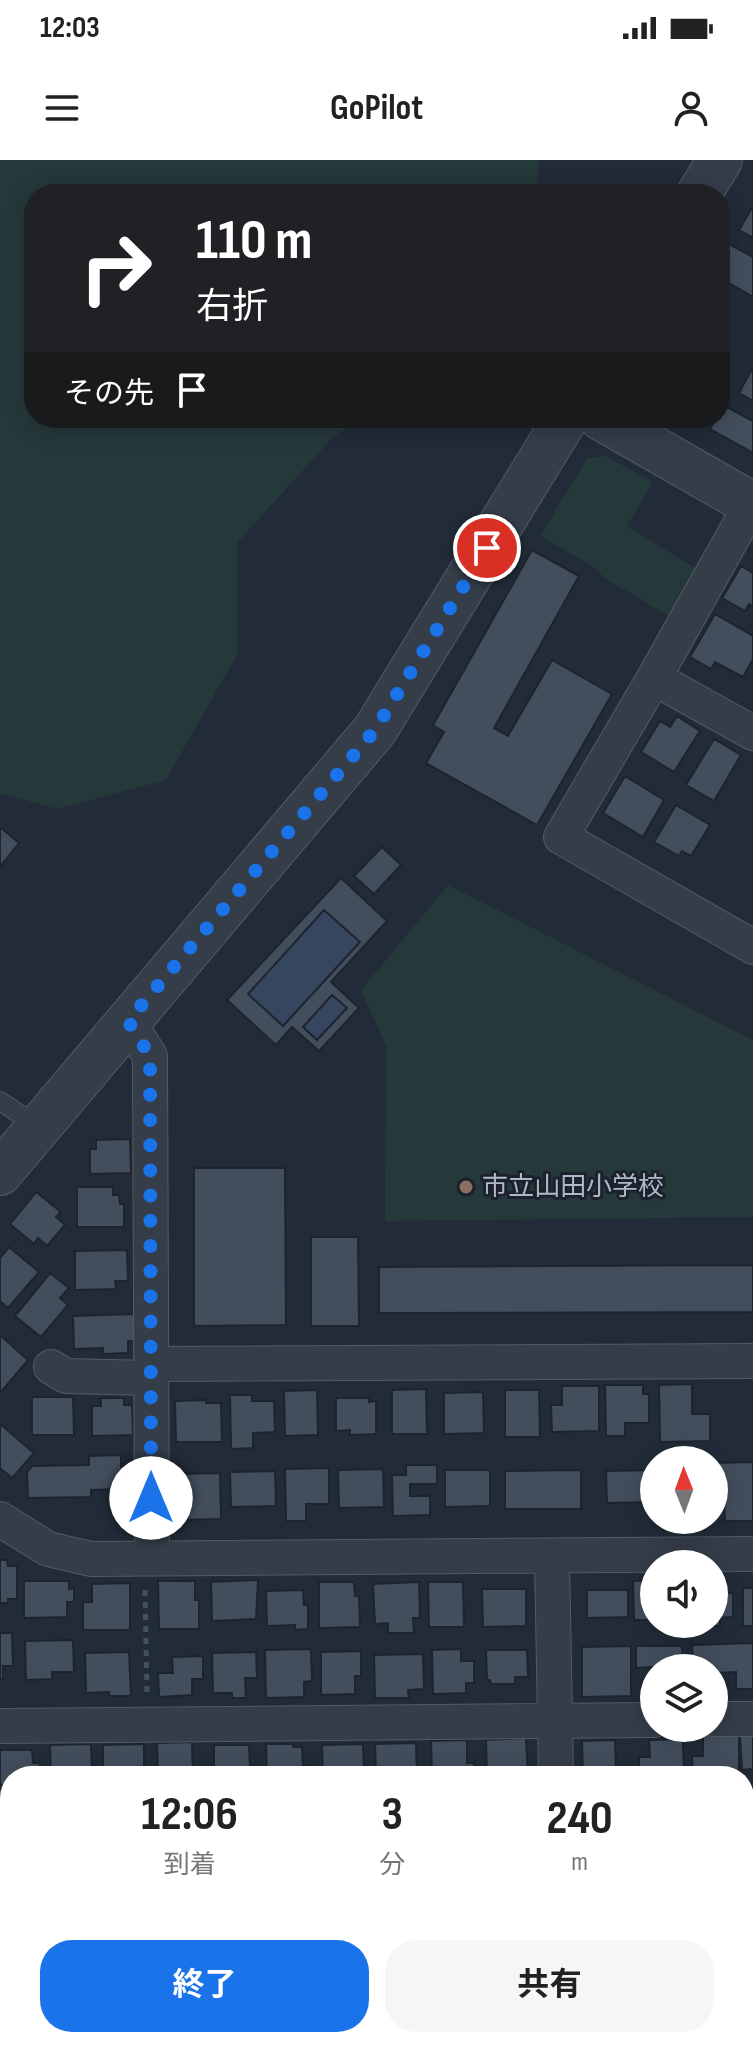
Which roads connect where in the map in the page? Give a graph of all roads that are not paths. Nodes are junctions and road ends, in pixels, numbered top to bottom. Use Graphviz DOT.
graph roads {
  1 [pos="720,160"];
  2 [pos="705,184"];
  3 [pos="560,428"];
  4 [pos="619,428"];
  5 [pos="752,503"];
  6 [pos="654,678"];
  7 [pos="753,733"];
  8 [pos="753,947"];
  9 [pos="128,1021"];
  10 [pos="0,1101"];
  11 [pos="39,1127"];
  12 [pos="0,1173"];
  13 [pos="753,1361"];
  14 [pos="51,1367"];
  15 [pos="151,1371"];
  16 [pos="0,1519"];
  17 [pos="753,1554"];
  18 [pos="552,1557"];
  19 [pos="148,1573"];
  20 [pos="728,1719"];
  21 [pos="753,1719"];
  22 [pos="640,1720"];
  23 [pos="556,1722"];
  24 [pos="0,1726"];
  25 [pos="556,1766"];
  1 -- 2 [label="street"];
  3 -- 9 [label="street"];
  4 -- 5 [label="street"];
  5 -- 6 [label="street"];
  6 -- 7 [label="street"];
  6 -- 8 [label="street"];
  9 -- 11 [label="street"];
  9 -- 15 [label="street"];
  10 -- 11 [label="lane"];
  11 -- 12 [label="street"];
  13 -- 15 [label="street"];
  14 -- 15 [label="street"];
  15 -- 19 [label="street"];
  16 -- 19 [label="street"];
  17 -- 18 [label="street"];
  18 -- 19 [label="street"];
  18 -- 23 [label="street"];
  20 -- 21 [label="street"];
  22 -- 23 [label="street"];
  23 -- 24 [label="street"];
  23 -- 25 [label="street"];
}
